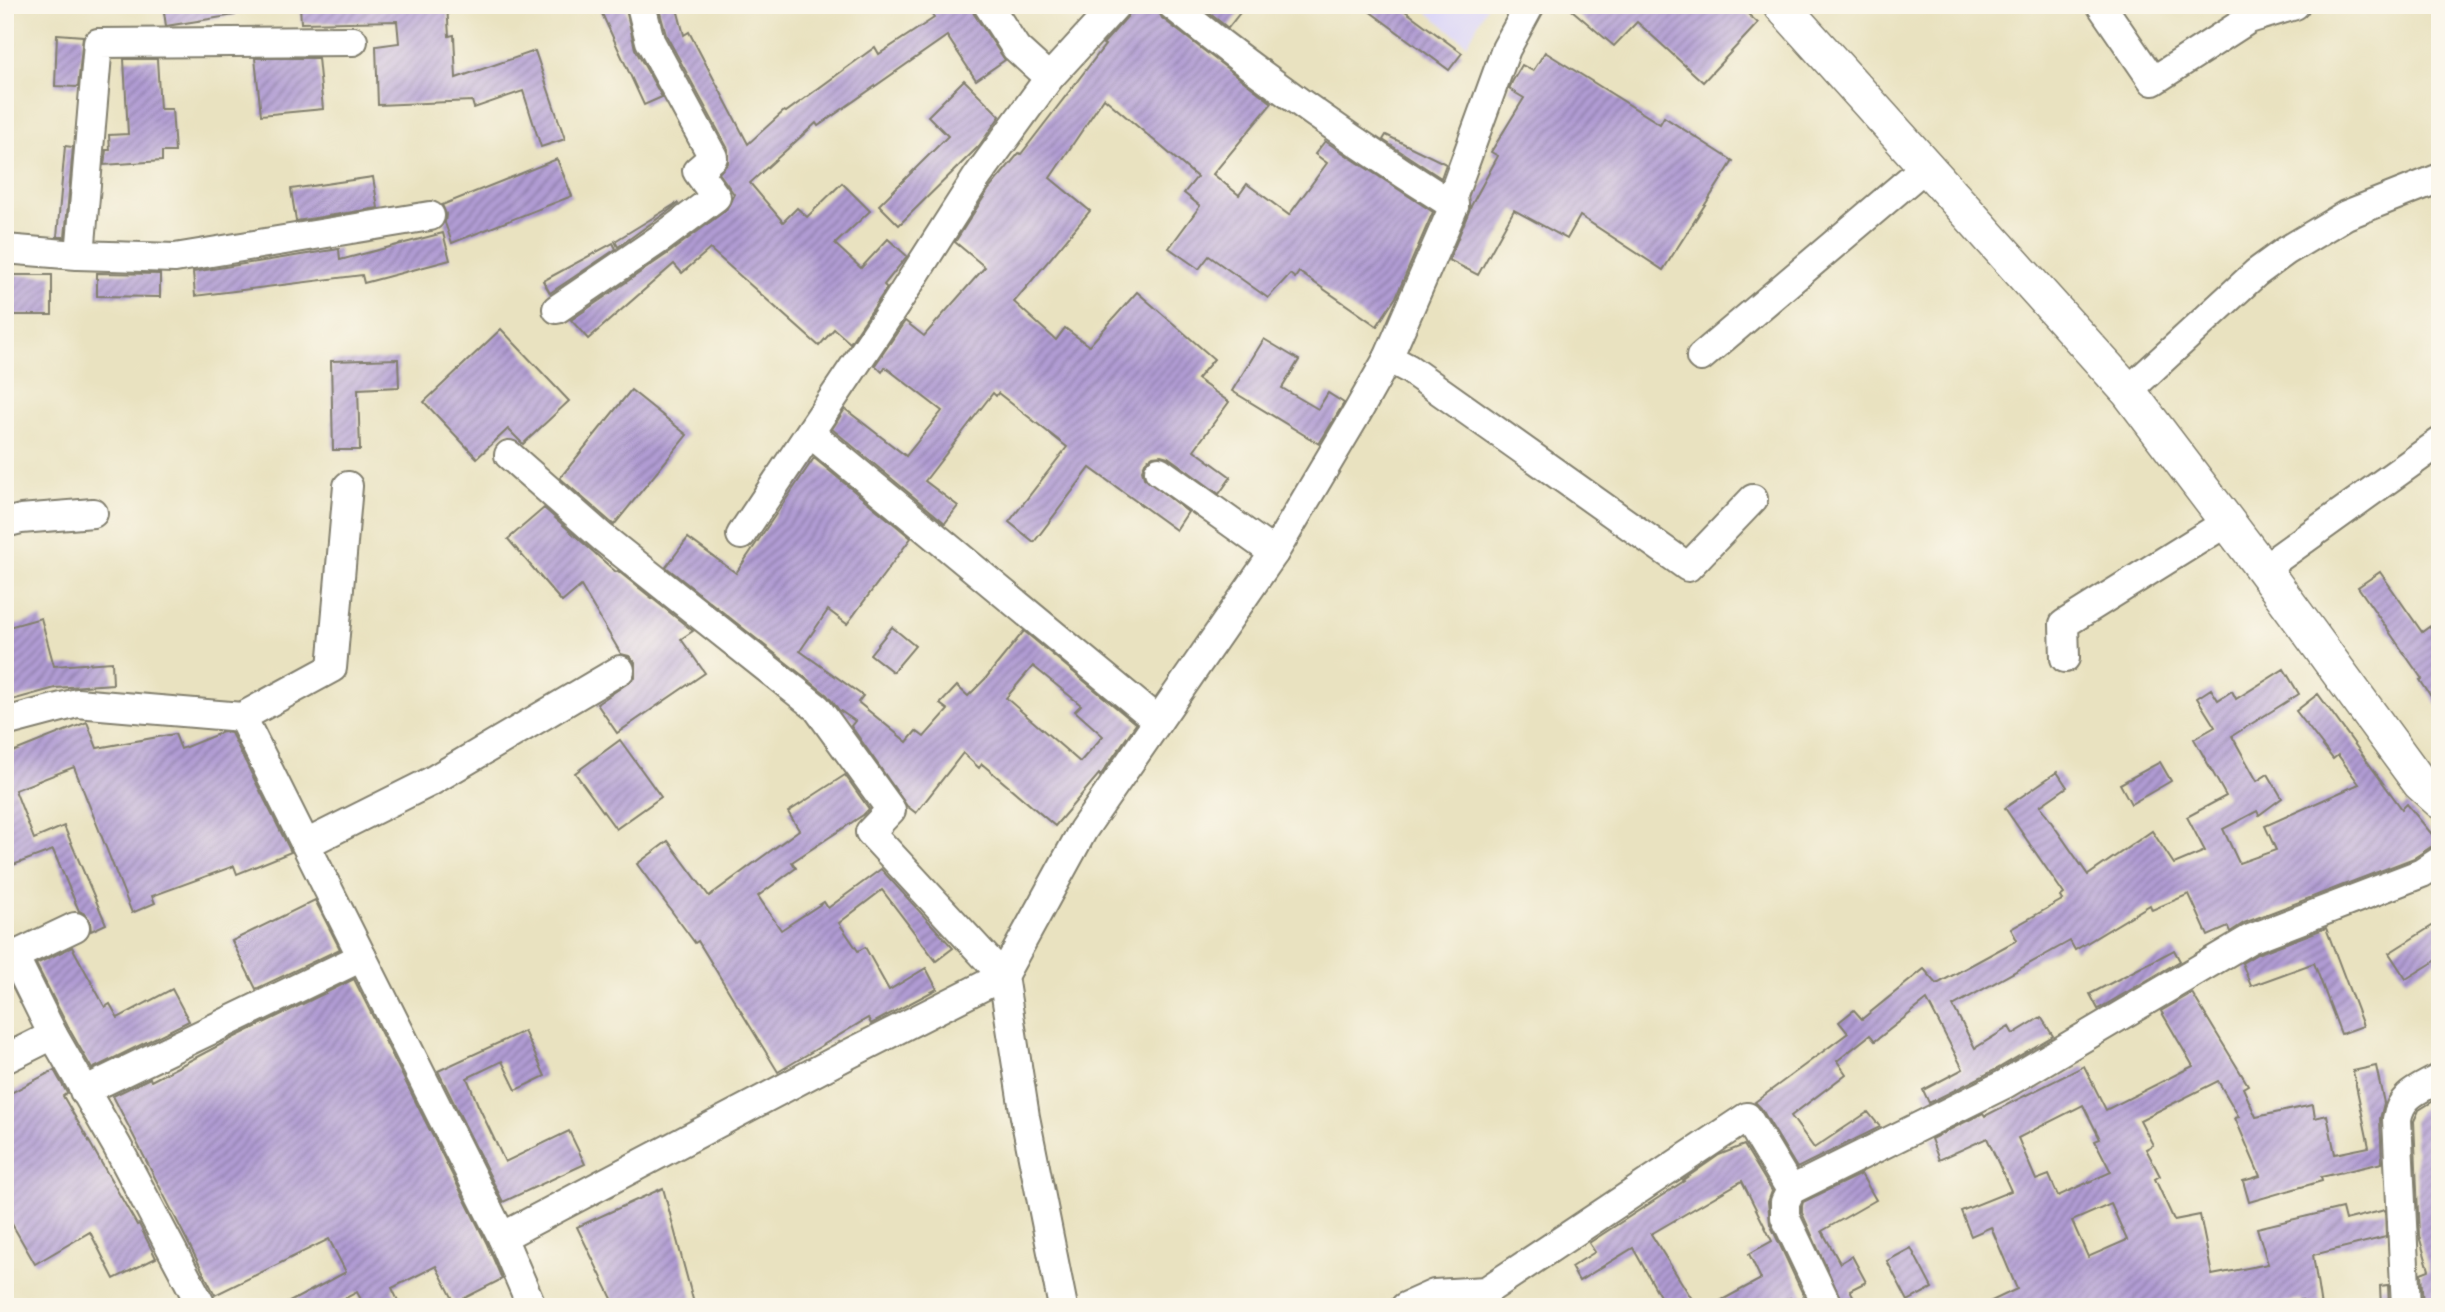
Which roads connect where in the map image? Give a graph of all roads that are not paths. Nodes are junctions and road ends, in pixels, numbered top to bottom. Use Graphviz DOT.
graph roads {
  1 [pos="641,5"];
  2 [pos="988,5"];
  3 [pos="1116,5"];
  4 [pos="1172,5"];
  5 [pos="1530,5"];
  6 [pos="1781,5"];
  7 [pos="2101,5"];
  8 [pos="2295,5"];
  9 [pos="353,41"];
  10 [pos="1049,78"];
  11 [pos="1925,167"];
  12 [pos="2440,178"];
  13 [pos="1454,205"];
  14 [pos="430,216"];
  15 [pos="5,249"];
  16 [pos="80,256"];
  17 [pos="557,309"];
  18 [pos="1701,357"];
  19 [pos="1388,358"];
  20 [pos="2128,391"];
  21 [pos="810,433"];
  22 [pos="2440,442"];
  23 [pos="509,455"];
  24 [pos="1159,471"];
  25 [pos="348,486"];
  26 [pos="1753,499"];
  27 [pos="93,513"];
  28 [pos="2227,522"];
  29 [pos="5,523"];
  30 [pos="741,535"];
  31 [pos="1274,553"];
  32 [pos="2263,569"];
  33 [pos="2065,658"];
  34 [pos="620,670"];
  35 [pos="242,717"];
  36 [pos="1158,721"];
  37 [pos="5,722"];
  38 [pos="2440,801"];
  39 [pos="306,844"];
  40 [pos="2440,861"];
  41 [pos="75,927"];
  42 [pos="362,957"];
  43 [pos="1003,976"];
  44 [pos="53,1035"];
  45 [pos="5,1059"];
  46 [pos="2440,1078"];
  47 [pos="84,1091"];
  48 [pos="1791,1190"];
  49 [pos="502,1237"];
  50 [pos="202,1307"];
  51 [pos="532,1307"];
  52 [pos="1063,1307"];
  53 [pos="1405,1307"];
  54 [pos="1828,1307"];
  55 [pos="2406,1307"];
  1 -- 17 [label="street"];
  2 -- 10 [label="street"];
  3 -- 10 [label="street"];
  4 -- 13 [label="street"];
  5 -- 13 [label="street"];
  6 -- 11 [label="main road"];
  7 -- 8 [label="street"];
  9 -- 16 [label="street"];
  10 -- 21 [label="street"];
  11 -- 18 [label="street"];
  11 -- 20 [label="main road"];
  12 -- 20 [label="street"];
  13 -- 19 [label="street"];
  14 -- 16 [label="street"];
  15 -- 16 [label="street"];
  19 -- 26 [label="street"];
  19 -- 31 [label="street"];
  20 -- 28 [label="main road"];
  21 -- 30 [label="street"];
  21 -- 36 [label="street"];
  22 -- 32 [label="street"];
  23 -- 43 [label="street"];
  24 -- 31 [label="street"];
  25 -- 35 [label="street"];
  27 -- 29 [label="street"];
  28 -- 32 [label="main road"];
  28 -- 33 [label="street"];
  31 -- 36 [label="street"];
  32 -- 38 [label="main road"];
  34 -- 39 [label="street"];
  35 -- 37 [label="street"];
  35 -- 39 [label="street"];
  36 -- 43 [label="street"];
  39 -- 42 [label="street"];
  40 -- 48 [label="street"];
  41 -- 44 [label="street"];
  42 -- 47 [label="street"];
  42 -- 49 [label="street"];
  43 -- 49 [label="street"];
  43 -- 52 [label="street"];
  44 -- 45 [label="street"];
  44 -- 47 [label="street"];
  46 -- 55 [label="street"];
  47 -- 50 [label="street"];
  48 -- 53 [label="street"];
  48 -- 54 [label="street"];
  49 -- 51 [label="street"];
}
